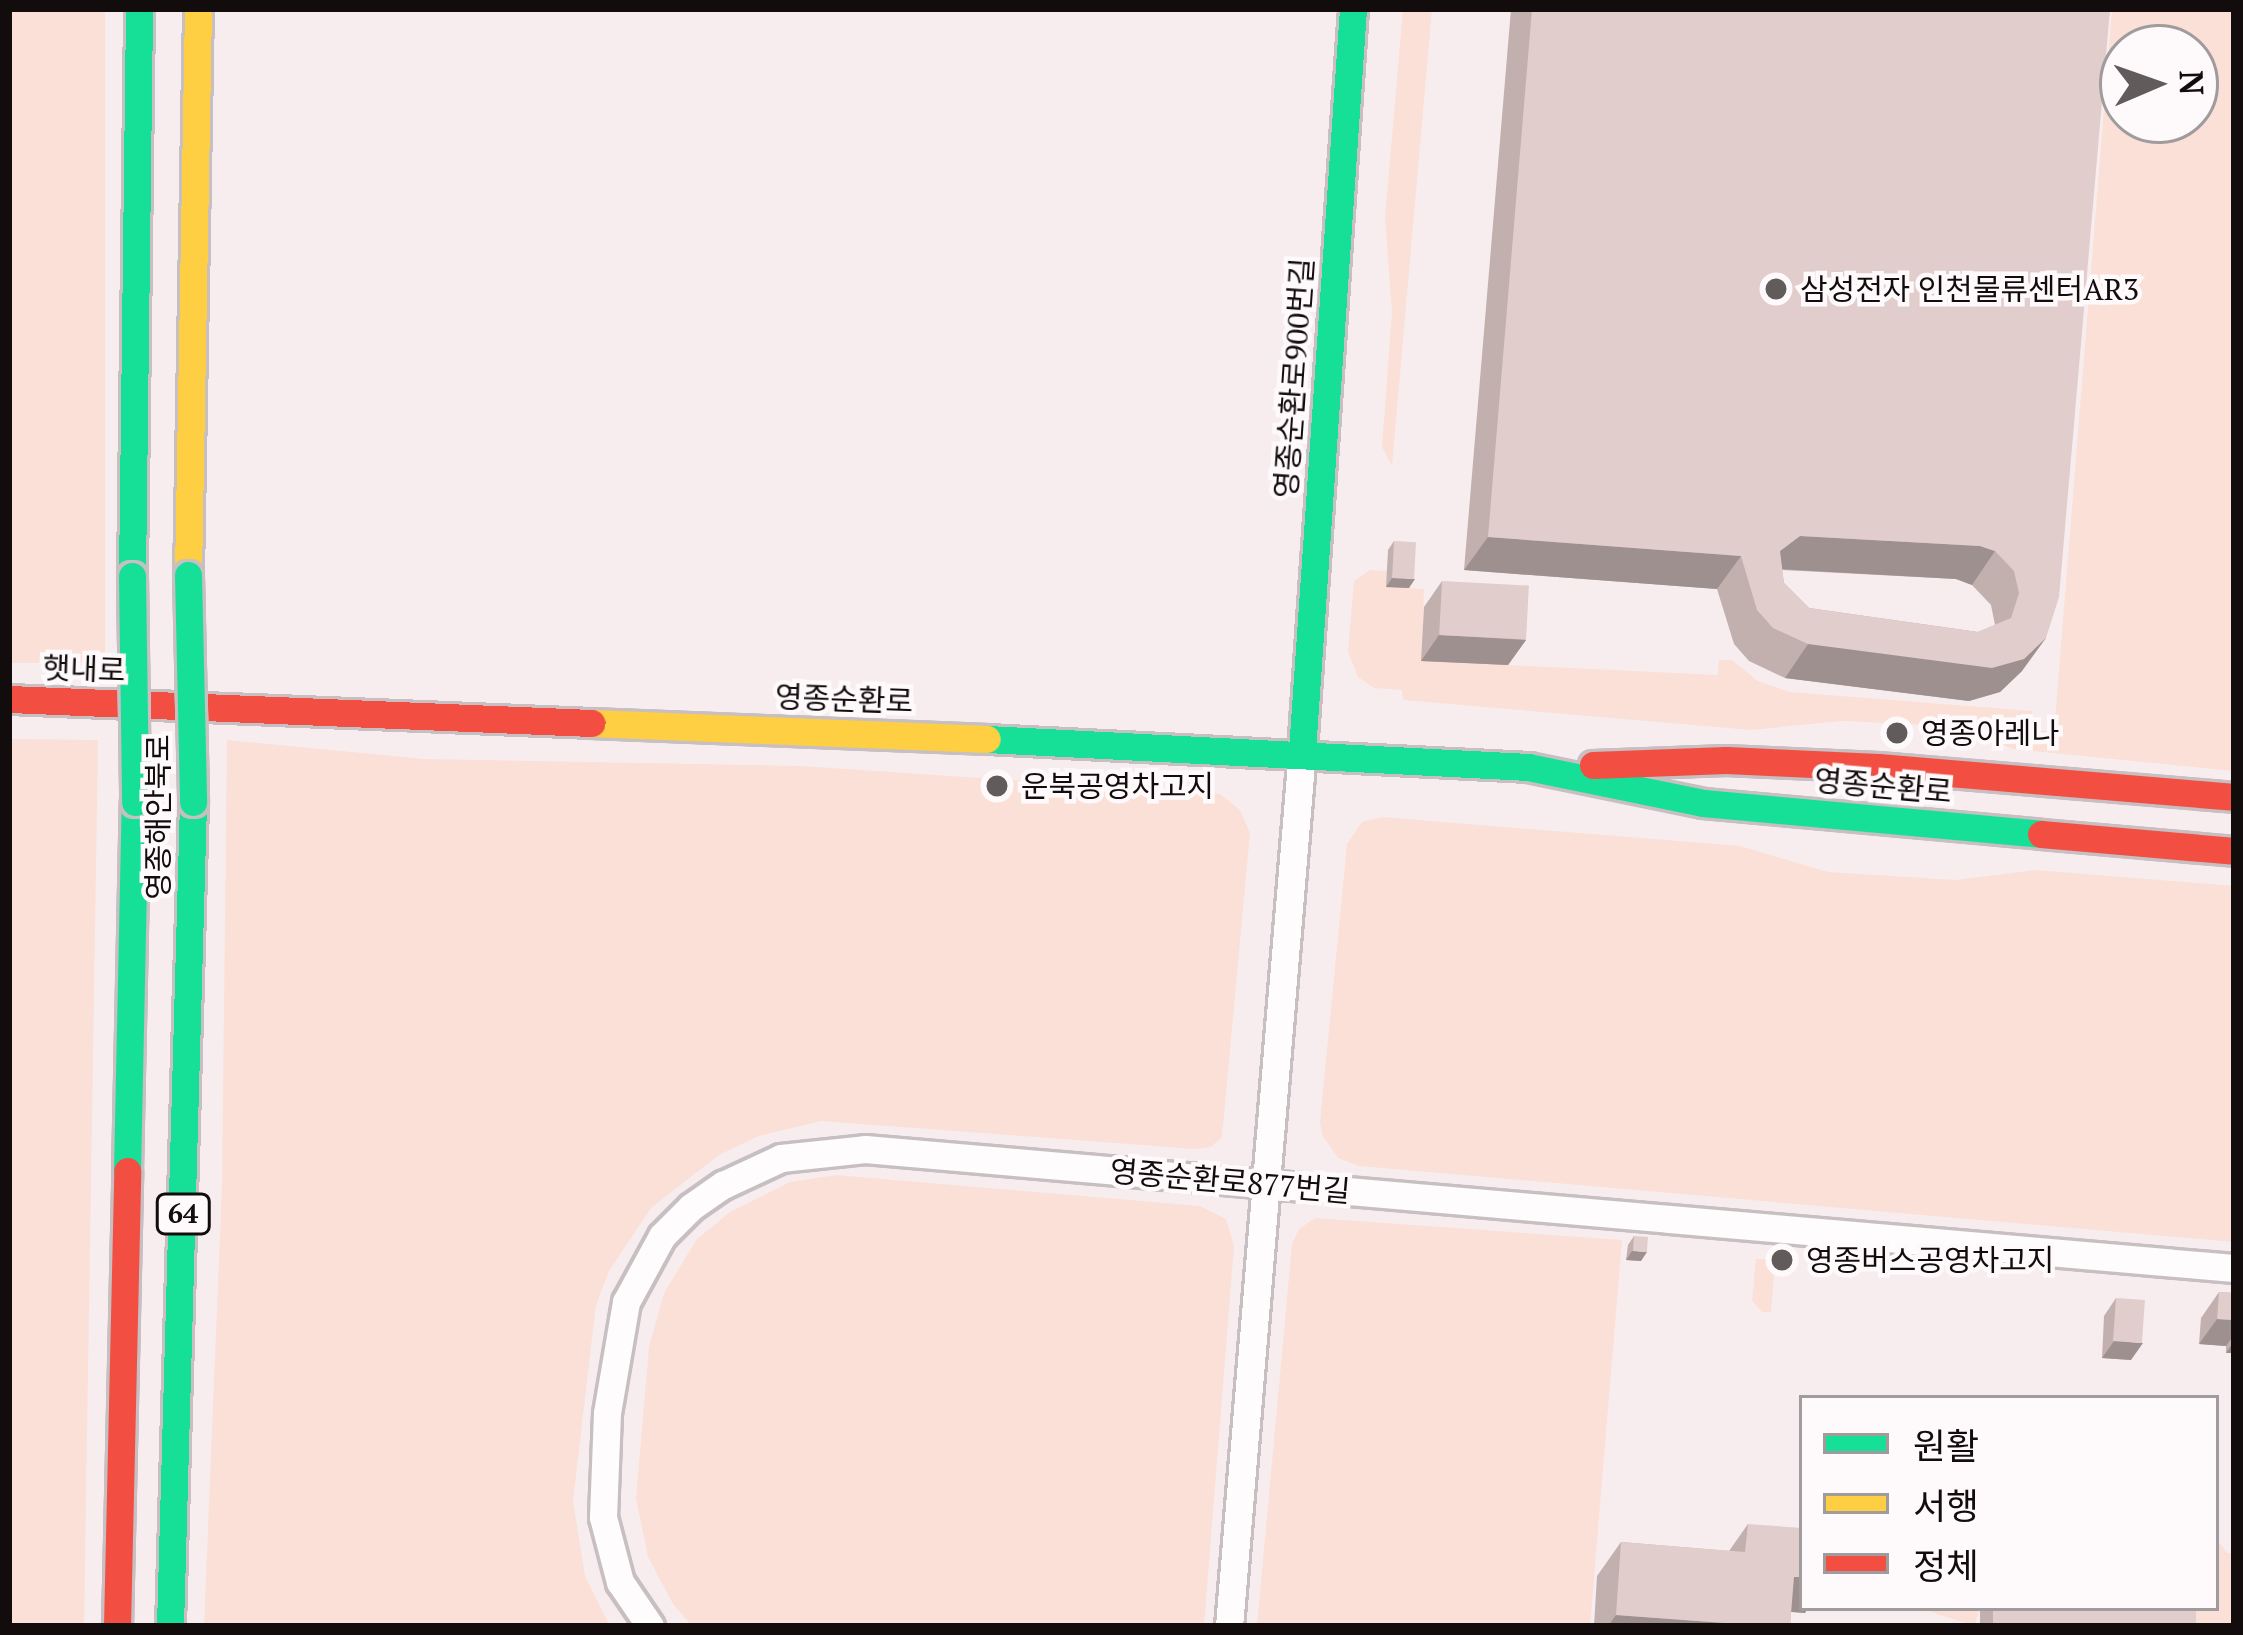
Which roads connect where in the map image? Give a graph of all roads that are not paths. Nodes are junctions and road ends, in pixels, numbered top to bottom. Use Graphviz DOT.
graph roads {
  1 [pos="139,9"];
  2 [pos="199,9"];
  3 [pos="1353,9"];
  4 [pos="9,699"];
  5 [pos="157,704"];
  6 [pos="1301,751"];
  7 [pos="1528,767"];
  8 [pos="2234,797"];
  9 [pos="2234,850"];
  10 [pos="1266,1184"];
  11 [pos="2234,1268"];
  12 [pos="117,1626"];
  13 [pos="170,1626"];
  14 [pos="650,1626"];
  15 [pos="1229,1626"];
  1 -- 12 [label="main road, 영종해안북로 / 64, bridge"];
  2 -- 13 [label="main road, 영종해안북로 / 64, bridge"];
  3 -- 6 [label="main road, 영종순환로900번길"];
  4 -- 5 [label="main road, 햇내로"];
  5 -- 6 [label="main road, 영종순환로"];
  6 -- 7 [label="main road, 영종순환로"];
  6 -- 10 [label="street"];
  7 -- 8 [label="main road, 영종순환로"];
  7 -- 9 [label="main road, 영종순환로"];
  10 -- 11 [label="street, 영종순환로877번길"];
  10 -- 14 [label="street, 영종순환로877번길"];
  10 -- 15 [label="street"];
}
